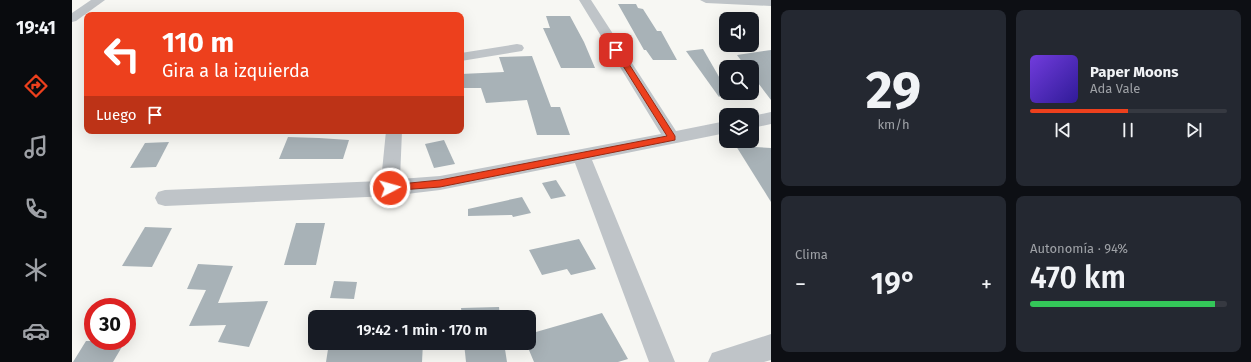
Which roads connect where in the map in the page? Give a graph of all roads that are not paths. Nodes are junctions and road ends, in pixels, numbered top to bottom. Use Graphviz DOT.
graph roads {
  1 [pos="585,0"];
  2 [pos="706,0"];
  3 [pos="96,2"];
  4 [pos="771,2"];
  5 [pos="72,6"];
  6 [pos="72,18"];
  7 [pos="518,48"];
  8 [pos="464,57"];
  9 [pos="771,118"];
  10 [pos="759,121"];
  11 [pos="719,128"];
  12 [pos="394,134"];
  13 [pos="672,138"];
  14 [pos="582,155"];
  15 [pos="390,188"];
  16 [pos="165,198"];
  17 [pos="771,347"];
  18 [pos="662,362"];
  19 [pos="721,362"];
  1 -- 13 [label="street"];
  2 -- 4 [label="street"];
  3 -- 5 [label="street"];
  3 -- 6 [label="street"];
  7 -- 8 [label="street"];
  9 -- 10 [label="street"];
  11 -- 13 [label="street"];
  12 -- 15 [label="street"];
  13 -- 14 [label="street"];
  14 -- 15 [label="street"];
  14 -- 18 [label="street"];
  15 -- 16 [label="street"];
  17 -- 19 [label="street"];
}
